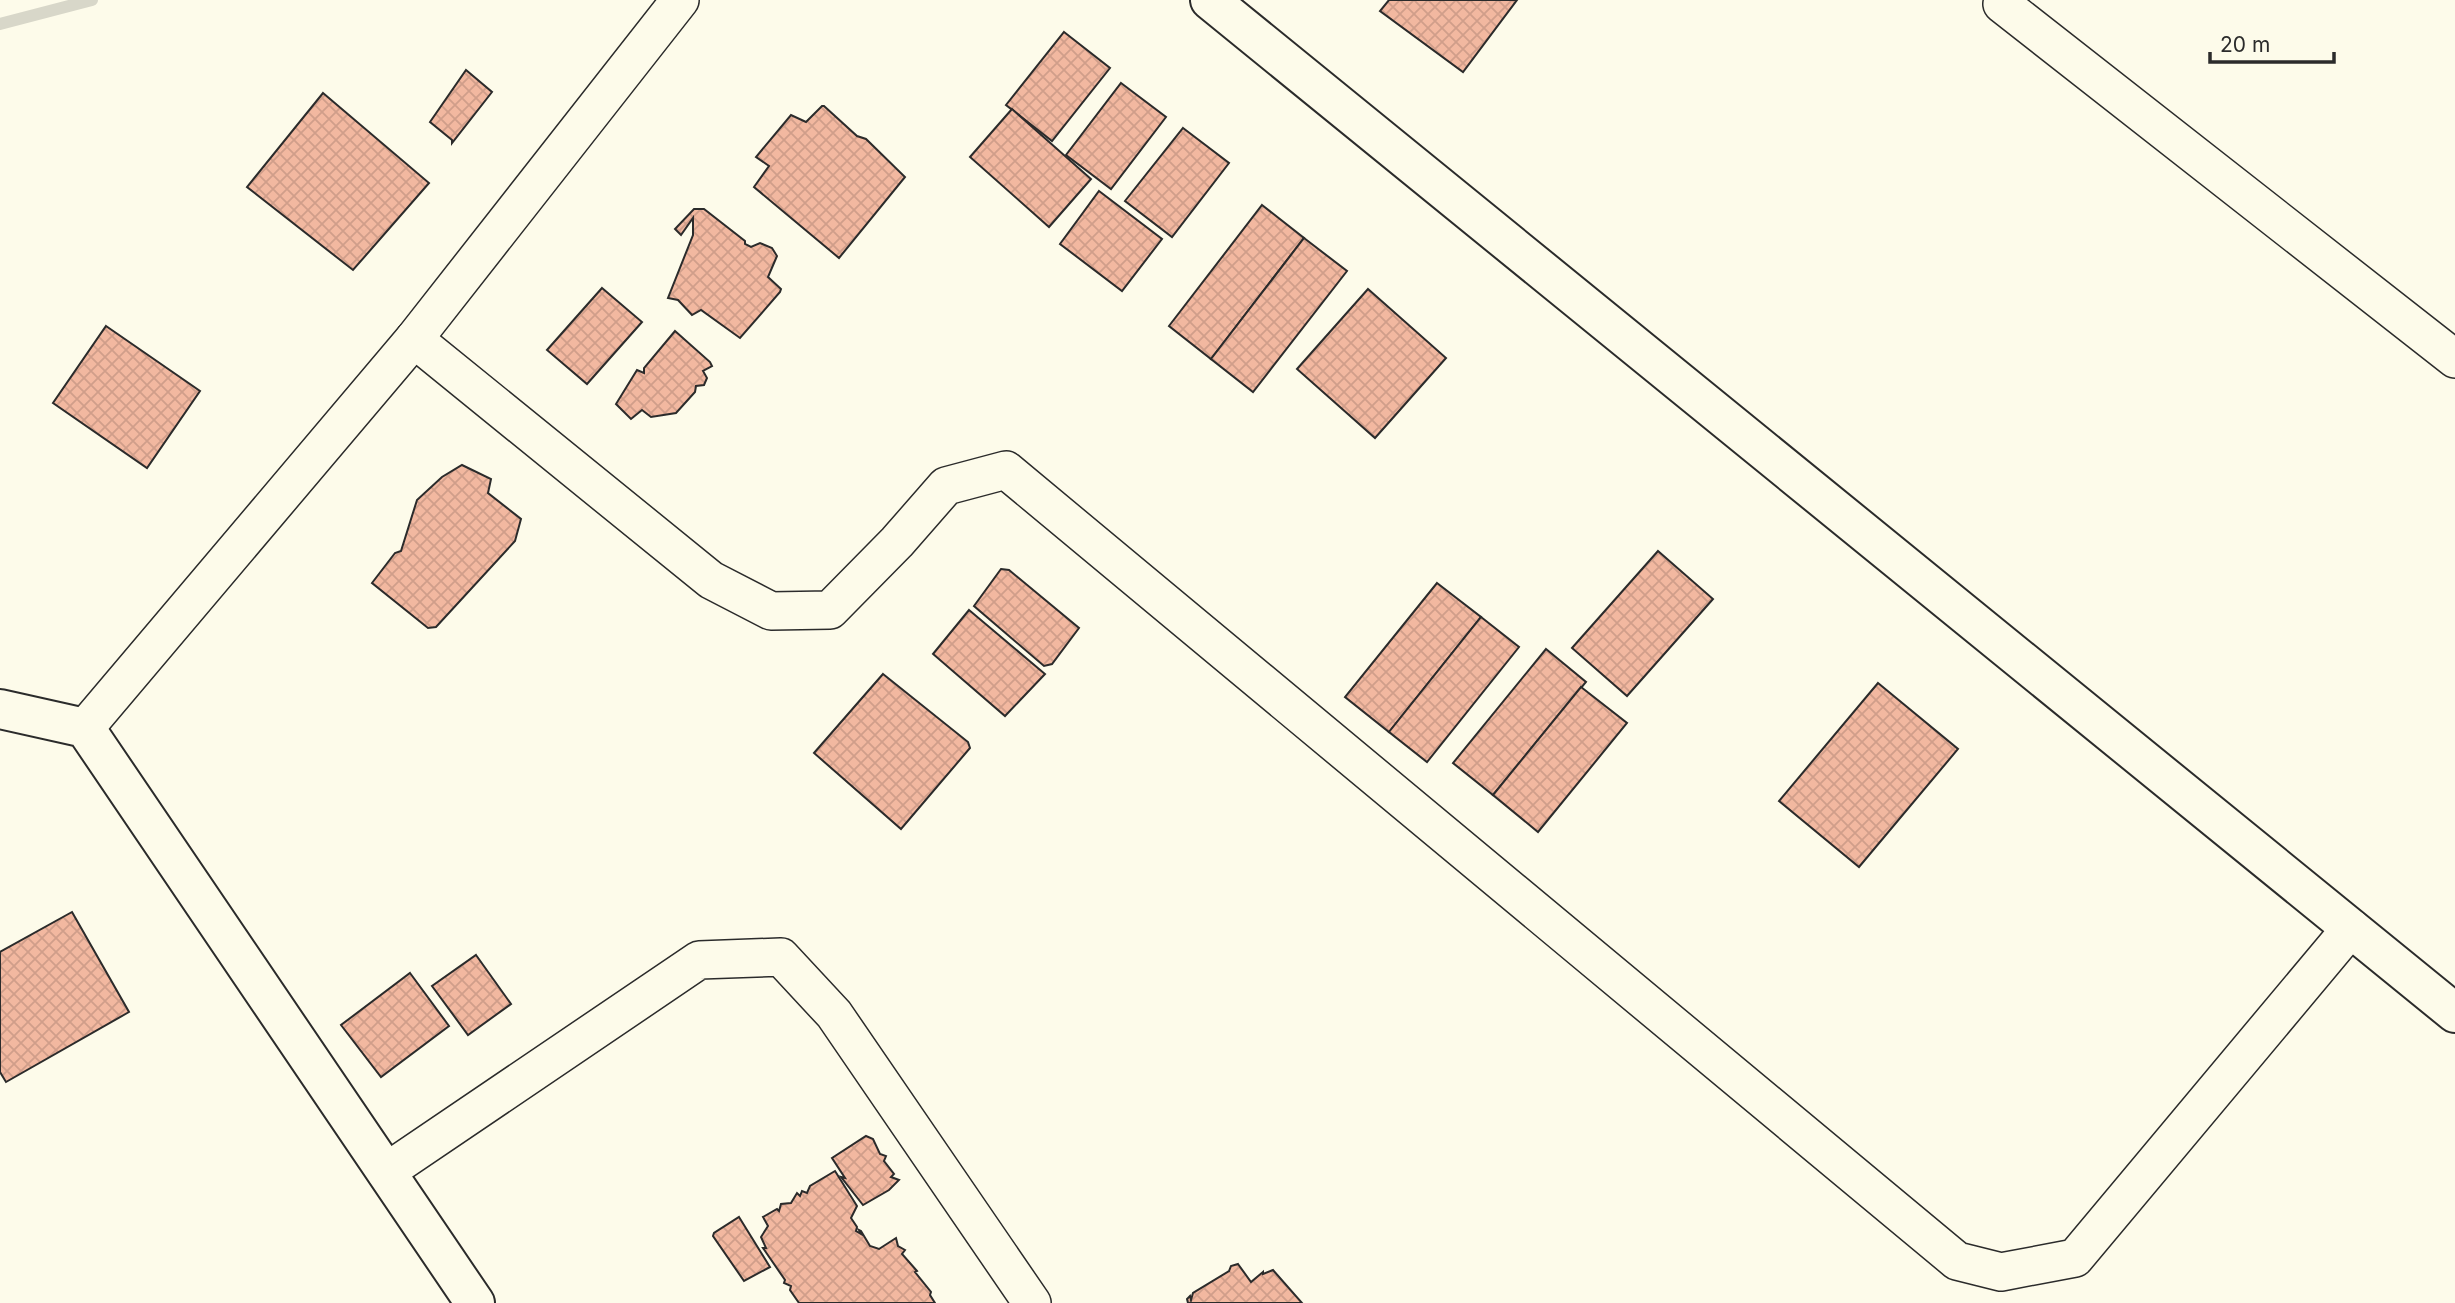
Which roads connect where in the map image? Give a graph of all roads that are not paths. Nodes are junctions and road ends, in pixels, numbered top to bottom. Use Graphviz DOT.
graph roads {
  1 [pos="680,0"];
  2 [pos="1210,0"];
  3 [pos="2002,4"];
  4 [pos="414,340"];
  5 [pos="2455,359"];
  6 [pos="0,709"];
  7 [pos="85,728"];
  8 [pos="2351,928"];
  9 [pos="2455,1013"];
  10 [pos="386,1172"];
  11 [pos="475,1303"];
  12 [pos="1032,1303"];
  1 -- 4 [label="street"];
  2 -- 8 [label="street"];
  3 -- 5 [label="street"];
  4 -- 7 [label="street"];
  4 -- 8 [label="street"];
  6 -- 7 [label="street"];
  7 -- 10 [label="street"];
  8 -- 9 [label="street"];
  10 -- 11 [label="street"];
  10 -- 12 [label="street"];
}
